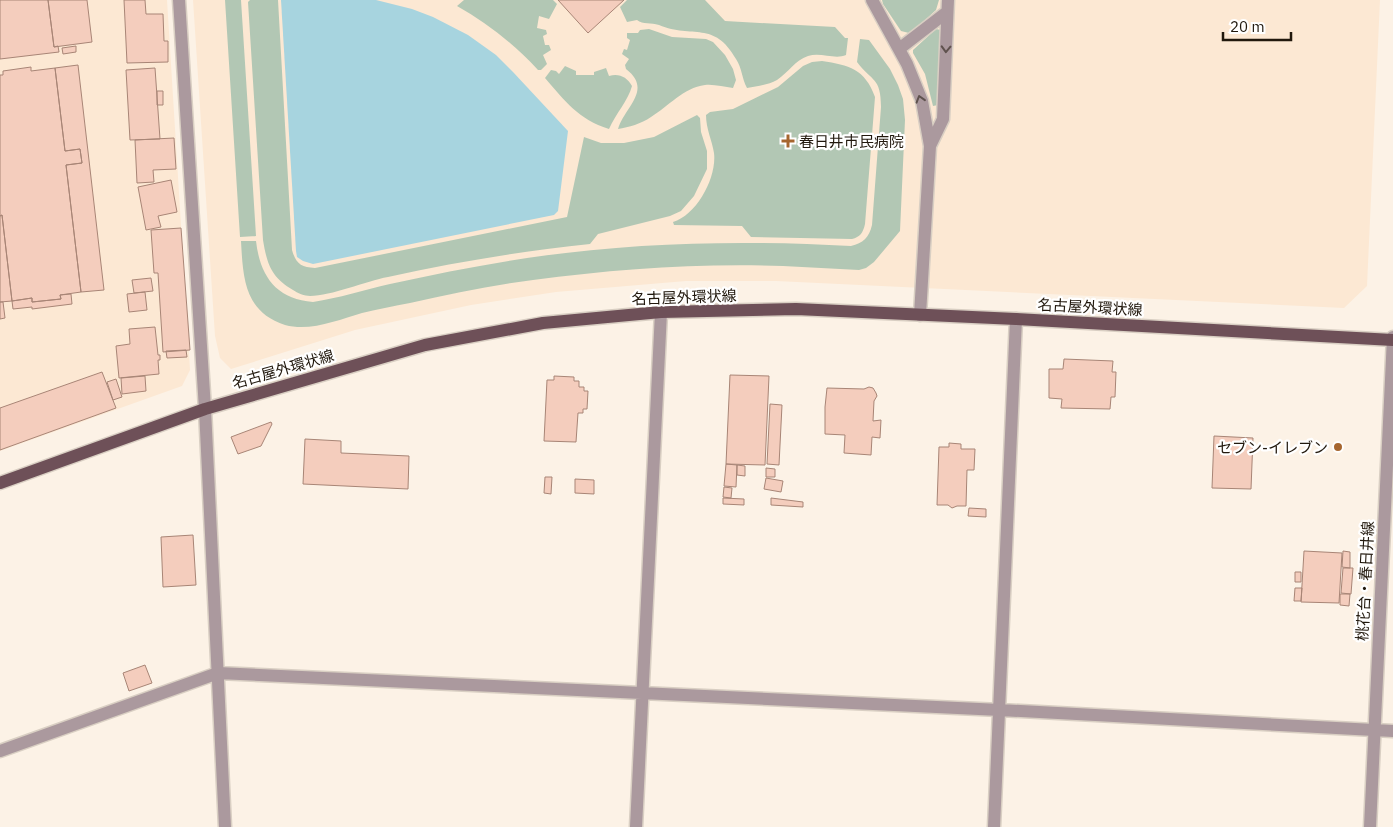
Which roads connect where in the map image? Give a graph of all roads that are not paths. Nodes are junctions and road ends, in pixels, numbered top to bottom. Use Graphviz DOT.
graph roads {
  1 [pos="179,0"];
  2 [pos="872,0"];
  3 [pos="947,6"];
  4 [pos="899,50"];
  5 [pos="930,146"];
  6 [pos="661,312"];
  7 [pos="920,315"];
  8 [pos="1016,319"];
  9 [pos="1393,339"];
  10 [pos="205,409"];
  11 [pos="0,483"];
  12 [pos="218,673"];
  13 [pos="644,693"];
  14 [pos="1000,710"];
  15 [pos="1374,730"];
  16 [pos="1393,731"];
  17 [pos="0,751"];
  18 [pos="225,827"];
  19 [pos="636,827"];
  20 [pos="994,827"];
  21 [pos="1370,827"];
  1 -- 10 [label="street"];
  2 -- 4 [label="street"];
  3 -- 4 [label="street"];
  3 -- 5 [label="street, one-way"];
  5 -- 4 [label="street, one-way"];
  5 -- 7 [label="street"];
  6 -- 7 [label="main road, 名古屋外環状線"];
  6 -- 10 [label="main road, 名古屋外環状線"];
  6 -- 13 [label="street"];
  7 -- 8 [label="main road, 名古屋外環状線"];
  8 -- 9 [label="main road, 名古屋外環状線"];
  8 -- 14 [label="street"];
  9 -- 15 [label="street, 桃花台・春日井線"];
  10 -- 11 [label="main road, 名古屋外環状線"];
  10 -- 12 [label="street"];
  12 -- 13 [label="street"];
  12 -- 17 [label="street"];
  12 -- 18 [label="street"];
  13 -- 14 [label="street"];
  13 -- 19 [label="street"];
  14 -- 15 [label="street"];
  14 -- 20 [label="street"];
  15 -- 16 [label="street"];
  15 -- 21 [label="street, 桃花台・春日井線"];
}
